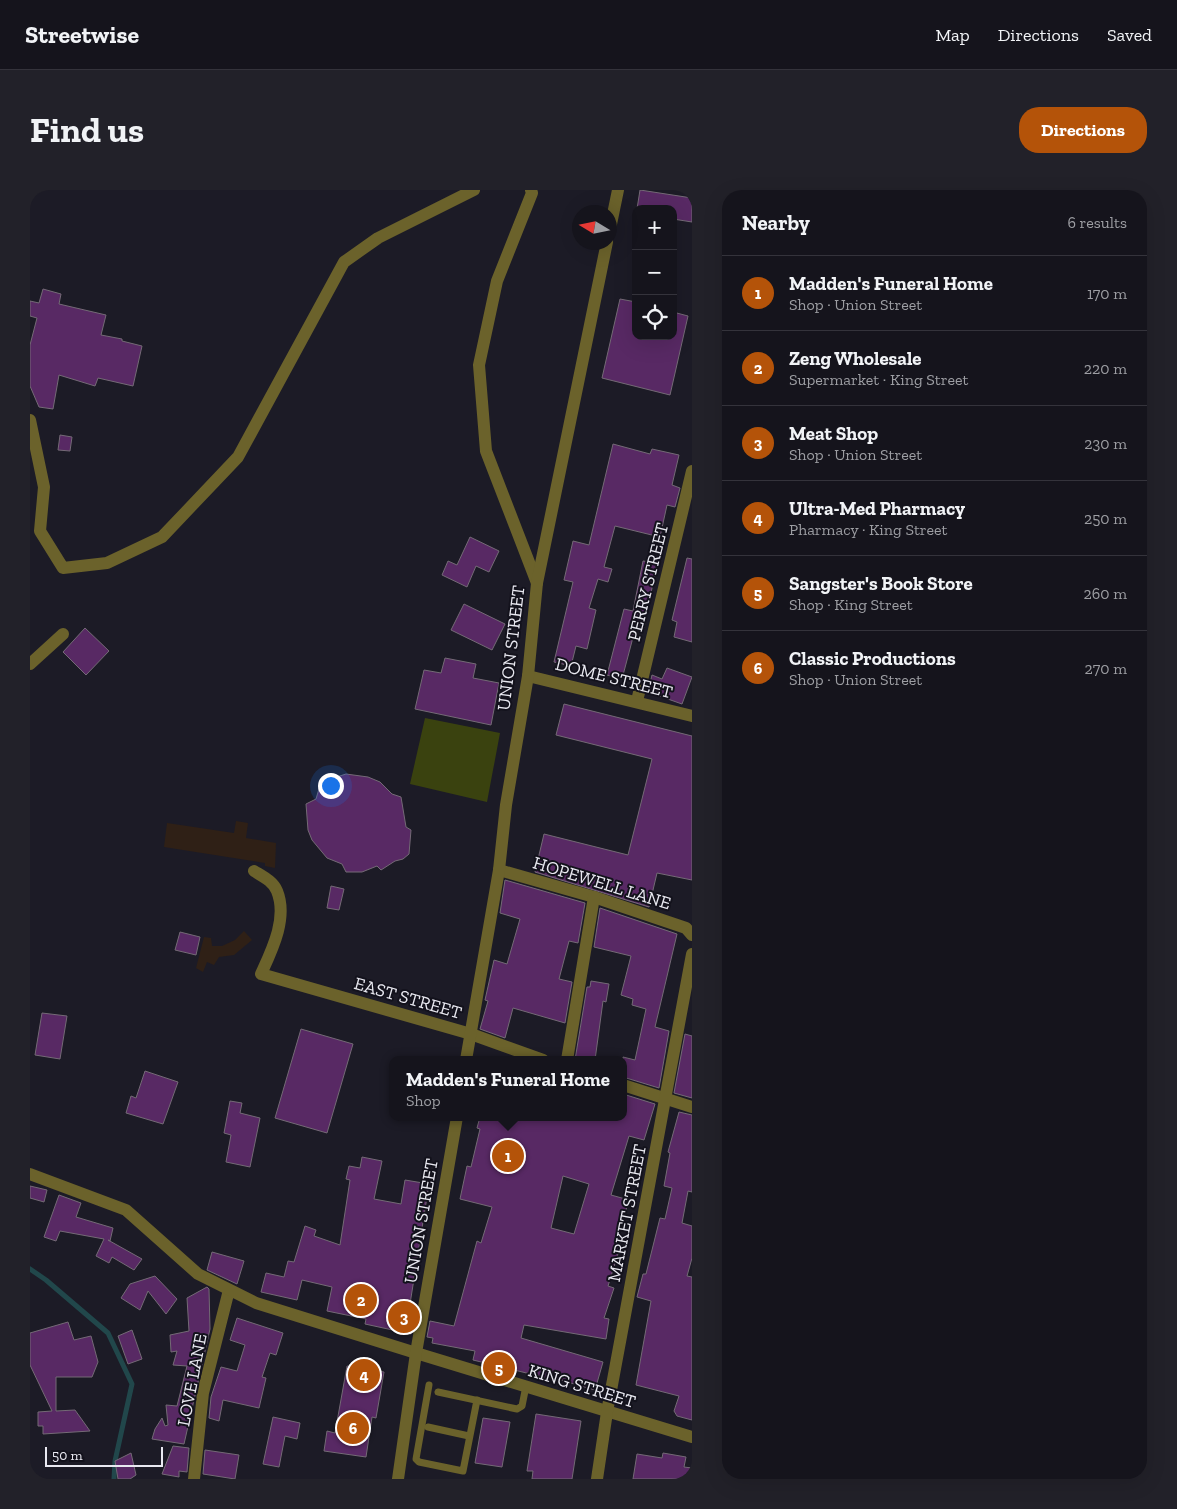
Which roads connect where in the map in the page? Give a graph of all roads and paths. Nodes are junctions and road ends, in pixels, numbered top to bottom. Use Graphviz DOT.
graph roads {
  1 [pos="474,190"];
  2 [pos="531,190"];
  3 [pos="618,190"];
  4 [pos="615,205"];
  5 [pos="605,250"];
  6 [pos="30,420"];
  7 [pos="692,471"];
  8 [pos="537,583"];
  9 [pos="63,634"];
  10 [pos="30,664"];
  11 [pos="528,676"];
  12 [pos="637,701"];
  13 [pos="692,716"];
  14 [pos="499,870"];
  15 [pos="254,871"];
  16 [pos="594,897"];
  17 [pos="692,935"];
  18 [pos="692,954"];
  19 [pos="471,1034"];
  20 [pos="467,1056"];
  21 [pos="532,1056"];
  22 [pos="568,1056"];
  23 [pos="627,1086"];
  24 [pos="666,1098"];
  25 [pos="692,1107"];
  26 [pos="455,1121"];
  27 [pos="30,1174"];
  28 [pos="229,1290"];
  29 [pos="416,1353"];
  30 [pos="429,1385"];
  31 [pos="526,1386"];
  32 [pos="438,1392"];
  33 [pos="477,1400"];
  34 [pos="607,1412"];
  35 [pos="428,1428"];
  36 [pos="469,1436"];
  37 [pos="692,1437"];
  38 [pos="194,1479"];
  39 [pos="398,1479"];
  40 [pos="597,1479"];
  1 -- 6 [label="street"];
  2 -- 8 [label="street"];
  3 -- 4 [label="street"];
  5 -- 8 [label="street, UNION STREET"];
  7 -- 12 [label="street, PERRY STREET"];
  8 -- 11 [label="street, UNION STREET"];
  9 -- 10 [label="street"];
  11 -- 12 [label="street, DOME STREET"];
  11 -- 14 [label="street, UNION STREET"];
  12 -- 13 [label="street, DOME STREET"];
  14 -- 16 [label="street, HOPEWELL LANE"];
  14 -- 19 [label="street, UNION STREET"];
  15 -- 19 [label="street, EAST STREET"];
  16 -- 17 [label="street, HOPEWELL LANE"];
  16 -- 22 [label="street"];
  18 -- 24 [label="street, MARKET STREET"];
  19 -- 20 [label="street, UNION STREET"];
  19 -- 21 [label="street, EAST STREET"];
  23 -- 24 [label="street"];
  24 -- 25 [label="street"];
  24 -- 34 [label="street, MARKET STREET"];
  26 -- 29 [label="street, UNION STREET"];
  27 -- 28 [label="street, KING STREET"];
  28 -- 29 [label="street, KING STREET"];
  28 -- 38 [label="street, LOVE LANE"];
  29 -- 31 [label="street, KING STREET"];
  29 -- 39 [label="street, UNION STREET"];
  30 -- 36 [label="lane"];
  31 -- 33 [label="lane"];
  31 -- 34 [label="street, KING STREET"];
  32 -- 33 [label="lane"];
  33 -- 36 [label="lane"];
  34 -- 37 [label="street, KING STREET"];
  34 -- 40 [label="street, MARKET STREET"];
  35 -- 36 [label="lane"];
}
